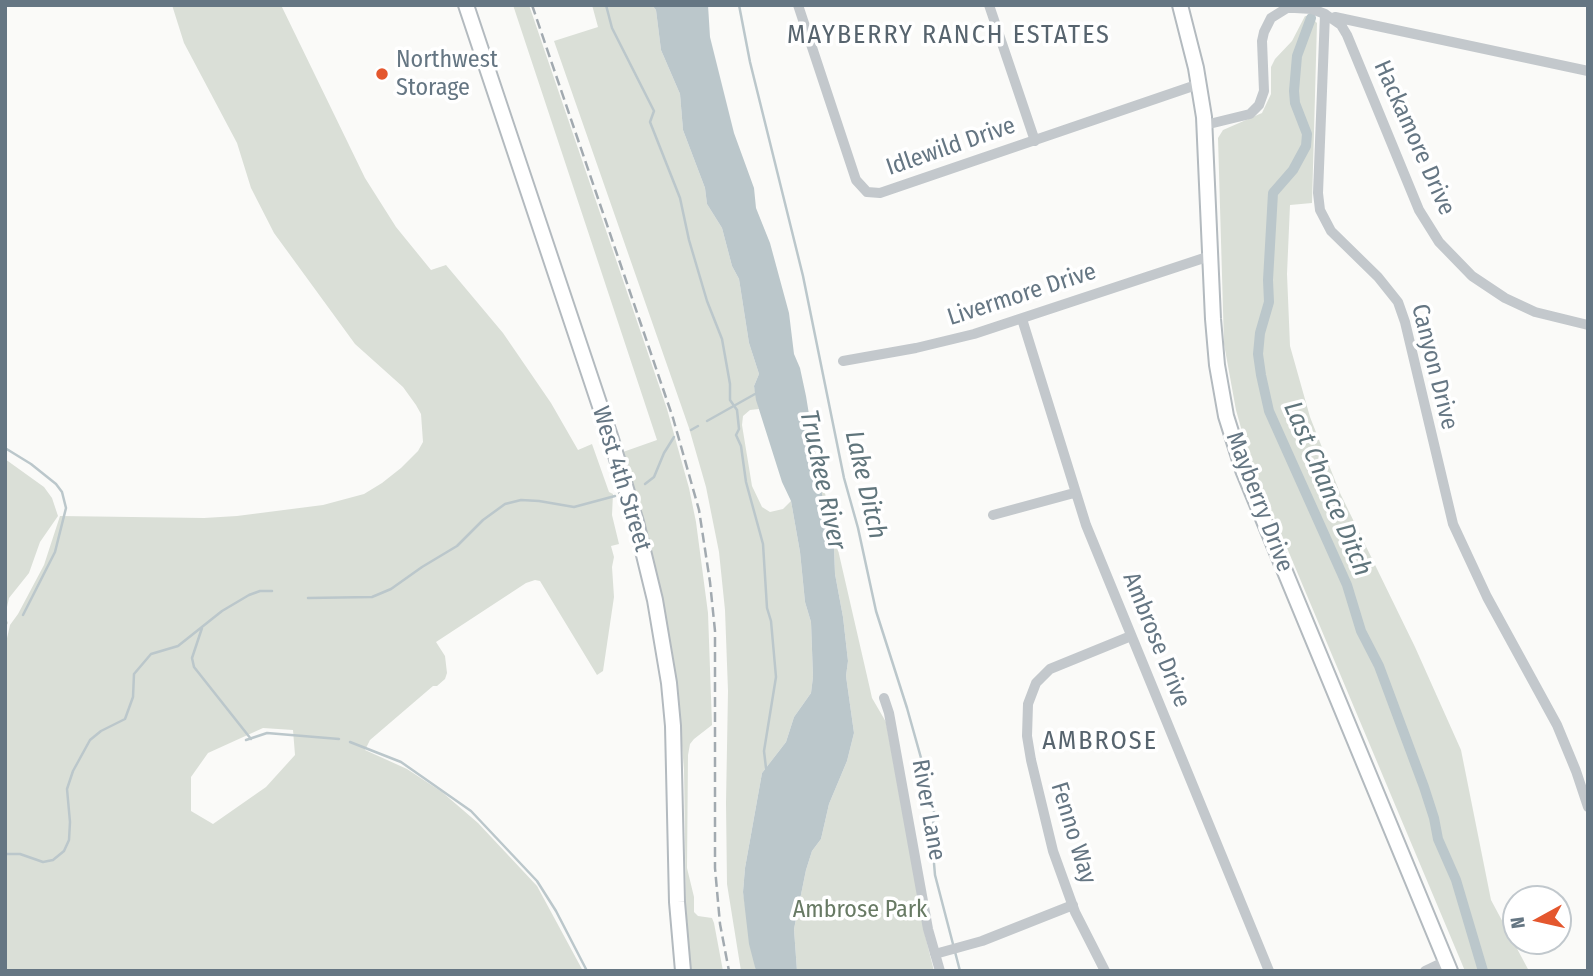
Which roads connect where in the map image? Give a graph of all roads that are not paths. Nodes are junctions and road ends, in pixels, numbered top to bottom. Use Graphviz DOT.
graph roads {
  1 [pos="466,5"];
  2 [pos="798,5"];
  3 [pos="989,5"];
  4 [pos="1180,5"];
  5 [pos="1325,14"];
  6 [pos="1588,71"];
  7 [pos="1199,84"];
  8 [pos="1205,125"];
  9 [pos="1035,141"];
  10 [pos="1210,256"];
  11 [pos="1022,319"];
  12 [pos="1588,325"];
  13 [pos="843,361"];
  14 [pos="1074,493"];
  15 [pos="993,515"];
  16 [pos="1131,636"];
  17 [pos="884,698"];
  18 [pos="1588,807"];
  19 [pos="1073,905"];
  20 [pos="935,954"];
  21 [pos="1448,966"];
  22 [pos="683,971"];
  23 [pos="940,971"];
  24 [pos="1105,971"];
  25 [pos="1269,971"];
  26 [pos="1425,971"];
  1 -- 22 [label="main road, West 4th Street"];
  2 -- 9 [label="street, Idlewild Drive"];
  3 -- 9 [label="street"];
  4 -- 7 [label="main road, Mayberry Drive"];
  5 -- 6 [label="street"];
  5 -- 8 [label="street"];
  5 -- 12 [label="street, Hackamore Drive"];
  5 -- 18 [label="street, Canyon Drive"];
  7 -- 8 [label="main road, Mayberry Drive"];
  7 -- 9 [label="street, Idlewild Drive"];
  8 -- 10 [label="main road, Mayberry Drive"];
  10 -- 11 [label="street, Livermore Drive"];
  10 -- 21 [label="main road, Mayberry Drive"];
  11 -- 13 [label="street, Livermore Drive"];
  11 -- 14 [label="street, Ambrose Drive"];
  14 -- 15 [label="street"];
  14 -- 16 [label="street, Ambrose Drive"];
  16 -- 19 [label="street, Fenno Way"];
  16 -- 25 [label="street, Ambrose Drive"];
  17 -- 20 [label="street, River Lane"];
  19 -- 20 [label="street"];
  19 -- 24 [label="street, Fenno Way"];
  20 -- 23 [label="street, River Lane"];
  21 -- 26 [label="street"];
}
